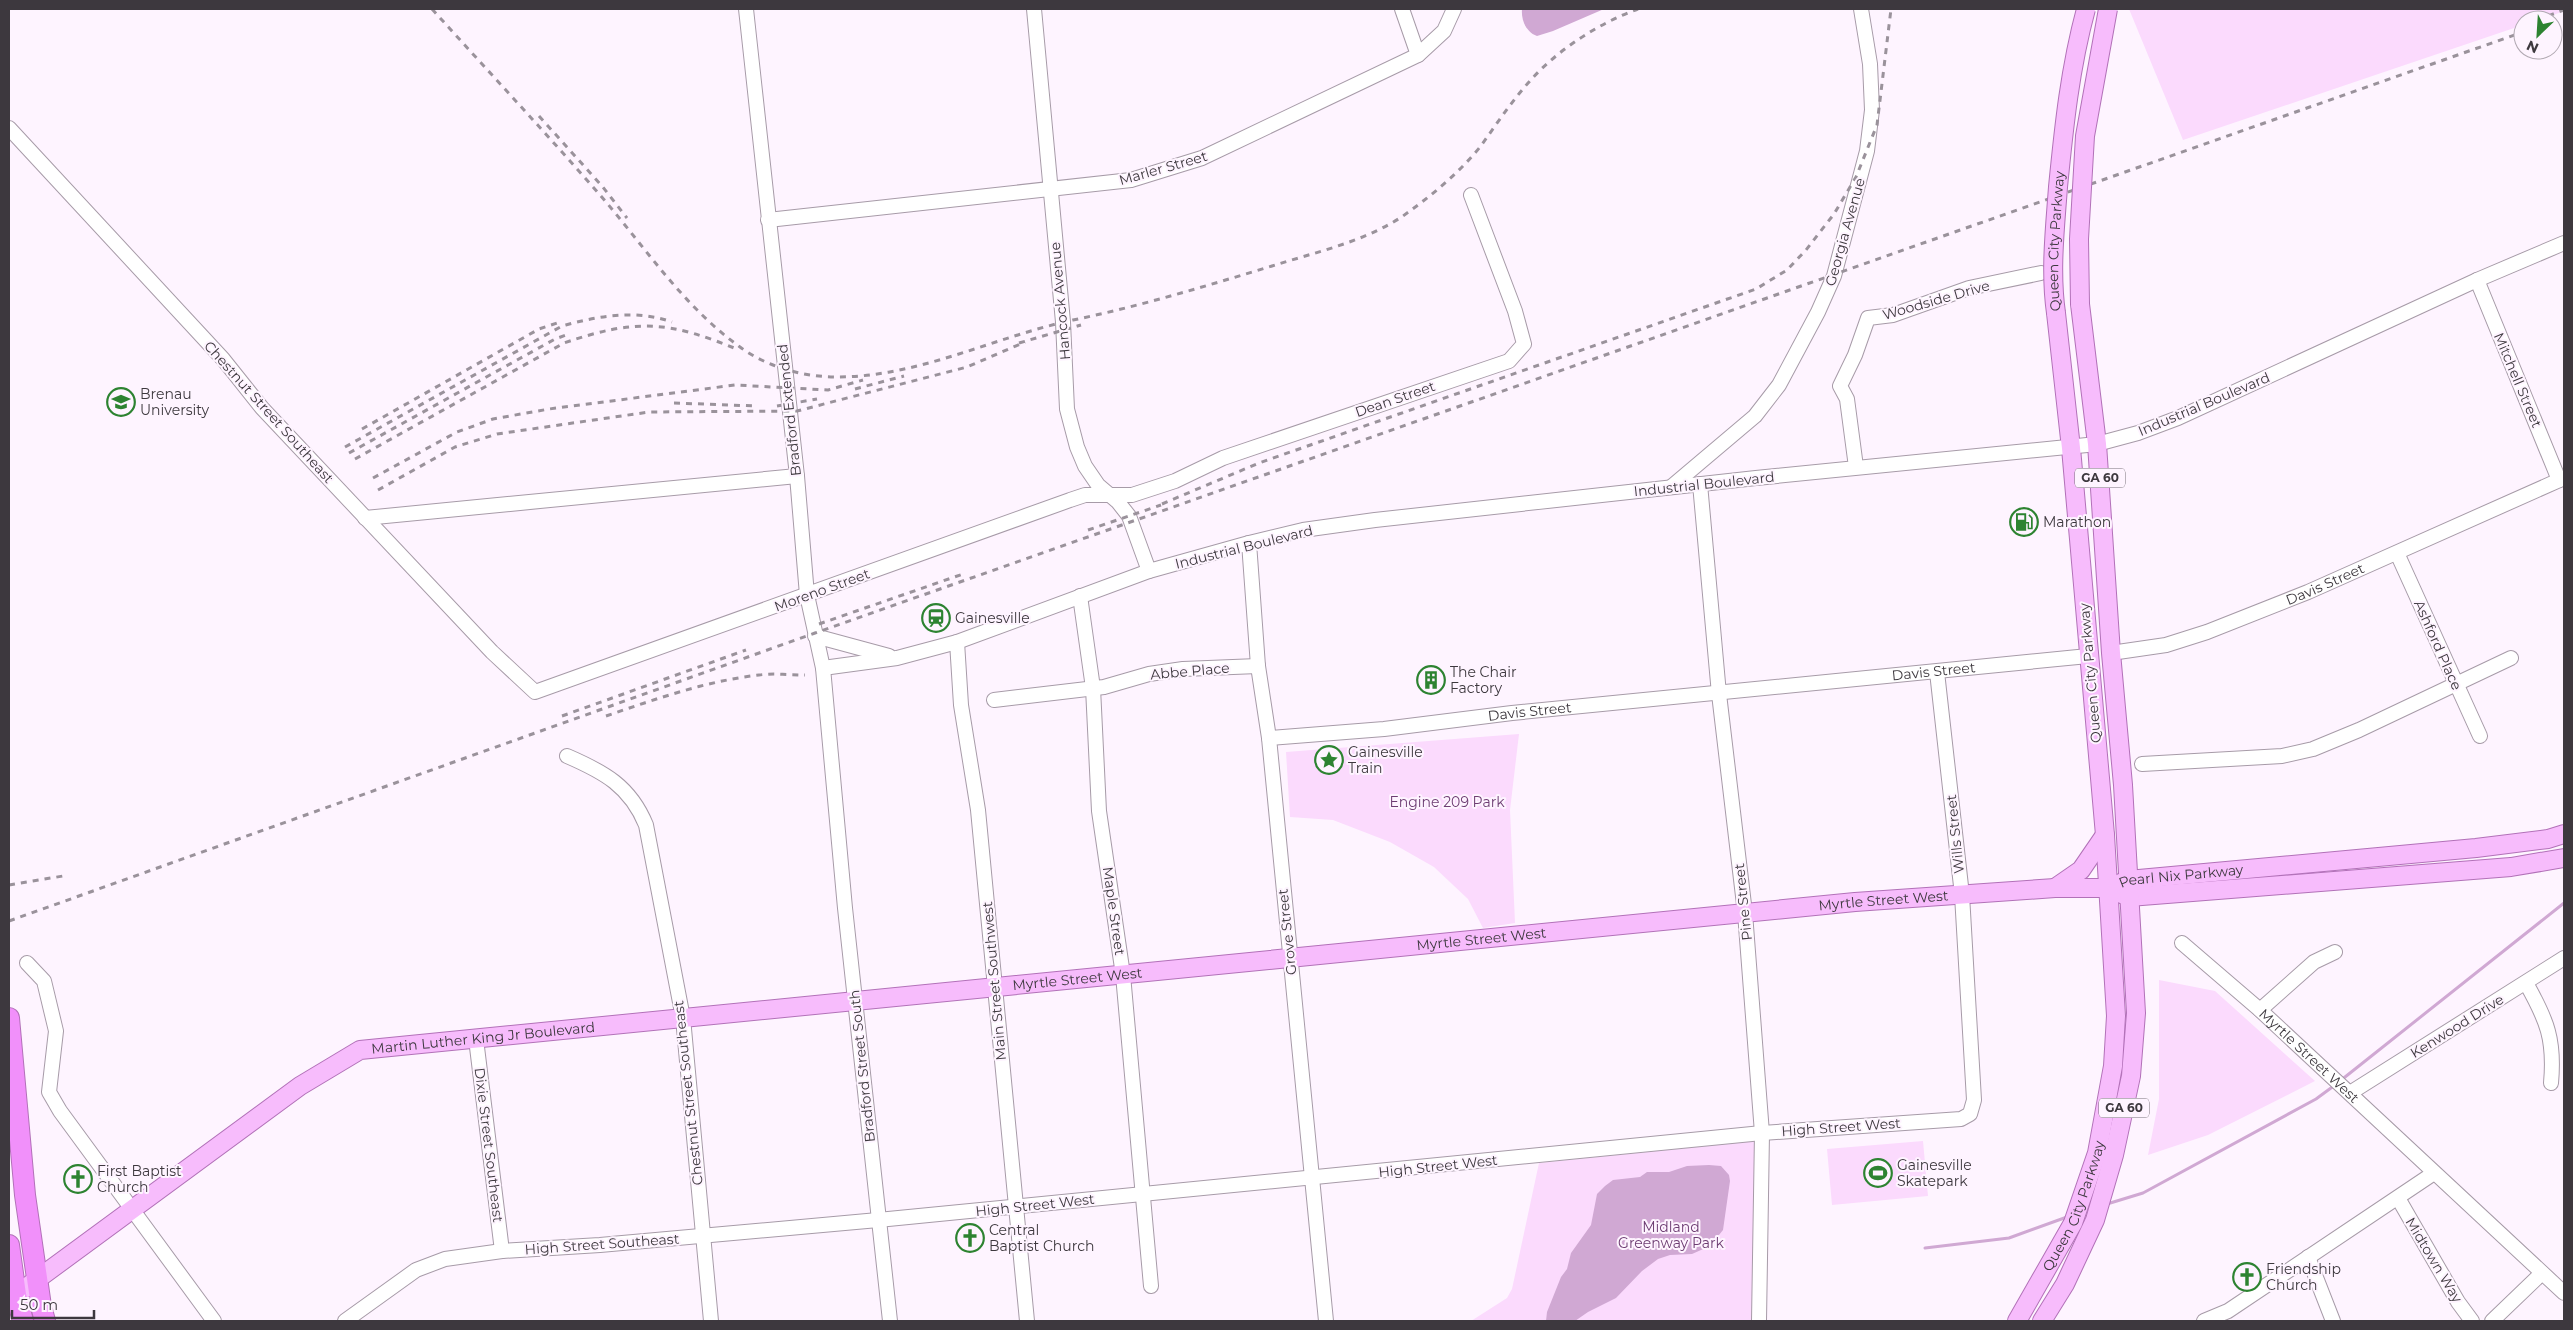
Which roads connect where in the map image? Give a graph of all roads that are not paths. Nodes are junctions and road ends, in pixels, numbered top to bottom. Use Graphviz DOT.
graph roads {
  1 [pos="746,9"];
  2 [pos="1034,9"];
  3 [pos="1402,9"];
  4 [pos="1454,9"];
  5 [pos="1861,9"];
  6 [pos="2086,9"];
  7 [pos="2108,9"];
  8 [pos="1418,55"];
  9 [pos="9,128"];
  10 [pos="1050,190"];
  11 [pos="1471,194"];
  12 [pos="768,220"];
  13 [pos="2564,243"];
  14 [pos="2041,273"];
  15 [pos="2477,280"];
  16 [pos="2097,444"];
  17 [pos="2071,448"];
  18 [pos="1856,467"];
  19 [pos="797,476"];
  20 [pos="2562,479"];
  21 [pos="1700,484"];
  22 [pos="1670,488"];
  23 [pos="1111,495"];
  24 [pos="365,518"];
  25 [pos="1248,542"];
  26 [pos="2397,553"];
  27 [pos="1149,571"];
  28 [pos="807,596"];
  29 [pos="1080,596"];
  30 [pos="815,636"];
  31 [pos="957,642"];
  32 [pos="2111,653"];
  33 [pos="2088,656"];
  34 [pos="897,658"];
  35 [pos="2511,658"];
  36 [pos="1258,666"];
  37 [pos="823,668"];
  38 [pos="1937,672"];
  39 [pos="2455,684"];
  40 [pos="1093,688"];
  41 [pos="535,692"];
  42 [pos="1718,694"];
  43 [pos="994,700"];
  44 [pos="2480,736"];
  45 [pos="1269,738"];
  46 [pos="567,756"];
  47 [pos="2142,764"];
  48 [pos="836,810"];
  49 [pos="2564,834"];
  50 [pos="2105,835"];
  51 [pos="2564,858"];
  52 [pos="2055,888"];
  53 [pos="2107,888"];
  54 [pos="2129,888"];
  55 [pos="1962,895"];
  56 [pos="1745,913"];
  57 [pos="2182,943"];
  58 [pos="2335,952"];
  59 [pos="1290,957"];
  60 [pos="2564,958"];
  61 [pos="27,963"];
  62 [pos="1123,975"];
  63 [pos="2526,983"];
  64 [pos="994,987"];
  65 [pos="856,1001"];
  66 [pos="2260,1010"];
  67 [pos="683,1018"];
  68 [pos="9,1021"];
  69 [pos="476,1038"];
  70 [pos="2551,1084"];
  71 [pos="1973,1087"];
  72 [pos="2350,1093"];
  73 [pos="1762,1133"];
  74 [pos="2434,1173"];
  75 [pos="1312,1179"];
  76 [pos="1142,1194"];
  77 [pos="2398,1198"];
  78 [pos="1016,1207"];
  79 [pos="132,1208"];
  80 [pos="878,1220"];
  81 [pos="702,1236"];
  82 [pos="9,1246"];
  83 [pos="502,1251"];
  84 [pos="2308,1257"];
  85 [pos="2542,1273"];
  86 [pos="38,1277"];
  87 [pos="1151,1286"];
  88 [pos="2564,1293"];
  89 [pos="12,1297"];
  90 [pos="23,1321"];
  91 [pos="45,1321"];
  92 [pos="214,1321"];
  93 [pos="345,1321"];
  94 [pos="711,1321"];
  95 [pos="890,1321"];
  96 [pos="1027,1321"];
  97 [pos="1326,1321"];
  98 [pos="1759,1321"];
  99 [pos="2017,1321"];
  100 [pos="2042,1321"];
  101 [pos="2204,1321"];
  102 [pos="2333,1321"];
  103 [pos="2472,1321"];
  104 [pos="2492,1321"];
  1 -- 12 [label="street, Bradford Extended"];
  2 -- 10 [label="street, Hancock Avenue"];
  3 -- 8 [label="street"];
  4 -- 8 [label="street, Marler Street"];
  5 -- 22 [label="street, Georgia Avenue"];
  6 -- 17 [label="main road, Queen City Parkway / GA 60, bridge"];
  7 -- 16 [label="main road, Queen City Parkway / GA 60, bridge"];
  8 -- 10 [label="street, Marler Street"];
  9 -- 24 [label="street, Chestnut Street Southeast"];
  10 -- 12 [label="street, Marler Street"];
  10 -- 23 [label="street, Hancock Avenue"];
  11 -- 23 [label="street, Dean Street"];
  12 -- 19 [label="street, Bradford Extended"];
  13 -- 15 [label="street, Industrial Boulevard"];
  14 -- 18 [label="street, Woodside Drive"];
  15 -- 16 [label="street, Industrial Boulevard"];
  15 -- 20 [label="street, Mitchell Street"];
  16 -- 17 [label="street, Industrial Boulevard"];
  16 -- 32 [label="main road, Queen City Parkway / GA 60"];
  17 -- 18 [label="street, Industrial Boulevard"];
  17 -- 33 [label="main road, Queen City Parkway / GA 60"];
  18 -- 21 [label="street, Industrial Boulevard"];
  19 -- 24 [label="street"];
  19 -- 28 [label="street, Bradford Extended"];
  20 -- 26 [label="street, Davis Street"];
  21 -- 22 [label="street, Industrial Boulevard"];
  21 -- 42 [label="street, Pine Street"];
  22 -- 25 [label="street, Industrial Boulevard"];
  23 -- 27 [label="street, Hancock Avenue"];
  23 -- 28 [label="street, Moreno Street"];
  24 -- 41 [label="street, Chestnut Street Southeast"];
  25 -- 27 [label="street, Industrial Boulevard"];
  25 -- 36 [label="street, Grove Street"];
  26 -- 32 [label="street, Davis Street"];
  26 -- 39 [label="street, Ashford Place"];
  27 -- 29 [label="street, Industrial Boulevard"];
  28 -- 30 [label="street, Bradford Extended"];
  28 -- 41 [label="street, Moreno Street"];
  29 -- 31 [label="street, Industrial Boulevard"];
  29 -- 40 [label="street, Maple Street"];
  30 -- 34 [label="street"];
  30 -- 37 [label="street, Bradford Extended"];
  31 -- 34 [label="street, Industrial Boulevard"];
  31 -- 64 [label="street, Main Street Southwest"];
  32 -- 33 [label="main road, Davis Street"];
  32 -- 54 [label="main road, Queen City Parkway / GA 60"];
  33 -- 38 [label="street, Davis Street"];
  33 -- 50 [label="main road, Queen City Parkway / GA 60"];
  34 -- 37 [label="street, Industrial Boulevard"];
  35 -- 39 [label="street"];
  36 -- 40 [label="street, Abbe Place"];
  36 -- 45 [label="street, Grove Street"];
  37 -- 48 [label="street, Bradford Extended"];
  38 -- 42 [label="street, Davis Street"];
  38 -- 55 [label="street, Wills Street"];
  39 -- 44 [label="street, Ashford Place"];
  39 -- 47 [label="street"];
  40 -- 43 [label="street, Abbe Place"];
  40 -- 62 [label="street, Maple Street"];
  42 -- 45 [label="street, Davis Street"];
  42 -- 56 [label="street, Pine Street"];
  45 -- 59 [label="street, Grove Street"];
  46 -- 67 [label="street, Chestnut Street Southeast"];
  48 -- 65 [label="street, Bradford Street South"];
  49 -- 54 [label="main road, Pearl Nix Parkway"];
  50 -- 52 [label="main road"];
  50 -- 53 [label="main road, Queen City Parkway / GA 60"];
  51 -- 54 [label="main road, Pearl Nix Parkway"];
  52 -- 53 [label="main road, Myrtle Street West"];
  52 -- 55 [label="main road, Myrtle Street West"];
  53 -- 54 [label="main road, Pearl Nix Parkway"];
  53 -- 99 [label="main road, Queen City Parkway / GA 60"];
  54 -- 100 [label="main road, Queen City Parkway / GA 60"];
  55 -- 56 [label="main road, Myrtle Street West"];
  55 -- 71 [label="street, Wills Street"];
  56 -- 59 [label="main road, Myrtle Street West"];
  56 -- 73 [label="street, Pine Street"];
  57 -- 66 [label="street, Myrtle Street West"];
  58 -- 66 [label="street"];
  59 -- 62 [label="main road, Myrtle Street West"];
  59 -- 75 [label="street, Grove Street"];
  60 -- 63 [label="street, Kenwood Drive"];
  61 -- 79 [label="street"];
  62 -- 64 [label="main road, Myrtle Street West"];
  62 -- 76 [label="street, Maple Street"];
  63 -- 70 [label="street"];
  63 -- 72 [label="street, Kenwood Drive"];
  64 -- 65 [label="main road, Myrtle Street West"];
  64 -- 78 [label="street, Main Street Southwest"];
  65 -- 67 [label="main road, Martin Luther King Jr Boulevard"];
  65 -- 80 [label="street, Bradford Street South"];
  66 -- 72 [label="street, Myrtle Street West"];
  67 -- 69 [label="main road, Martin Luther King Jr Boulevard"];
  67 -- 81 [label="street, Chestnut Street Southeast"];
  68 -- 86 [label="highway"];
  69 -- 79 [label="main road, Martin Luther King Jr Boulevard"];
  69 -- 83 [label="street, Dixie Street Southeast"];
  71 -- 73 [label="street, High Street West"];
  72 -- 74 [label="street, Myrtle Street West"];
  73 -- 75 [label="street, High Street West"];
  73 -- 98 [label="street, Pine Street"];
  74 -- 77 [label="street"];
  74 -- 85 [label="street, Myrtle Street West"];
  75 -- 76 [label="street, High Street West"];
  75 -- 97 [label="street, Grove Street"];
  76 -- 78 [label="street, High Street West"];
  76 -- 87 [label="street, Maple Street"];
  77 -- 84 [label="street"];
  77 -- 103 [label="street, Midtown Way"];
  78 -- 80 [label="street, High Street West"];
  78 -- 96 [label="street, Main Street Southwest"];
  79 -- 86 [label="main road, Martin Luther King Jr Boulevard"];
  79 -- 92 [label="street"];
  80 -- 81 [label="street, High Street Southeast"];
  80 -- 95 [label="street, Bradford Street South"];
  81 -- 83 [label="street, High Street Southeast"];
  81 -- 94 [label="street, Chestnut Street Southeast"];
  82 -- 89 [label="highway"];
  83 -- 93 [label="street, High Street Southeast"];
  84 -- 101 [label="street"];
  84 -- 102 [label="street"];
  85 -- 88 [label="street, Myrtle Street West"];
  85 -- 104 [label="street"];
  86 -- 89 [label="main road, Martin Luther King Jr Boulevard"];
  86 -- 91 [label="highway"];
  89 -- 90 [label="highway"];
}
